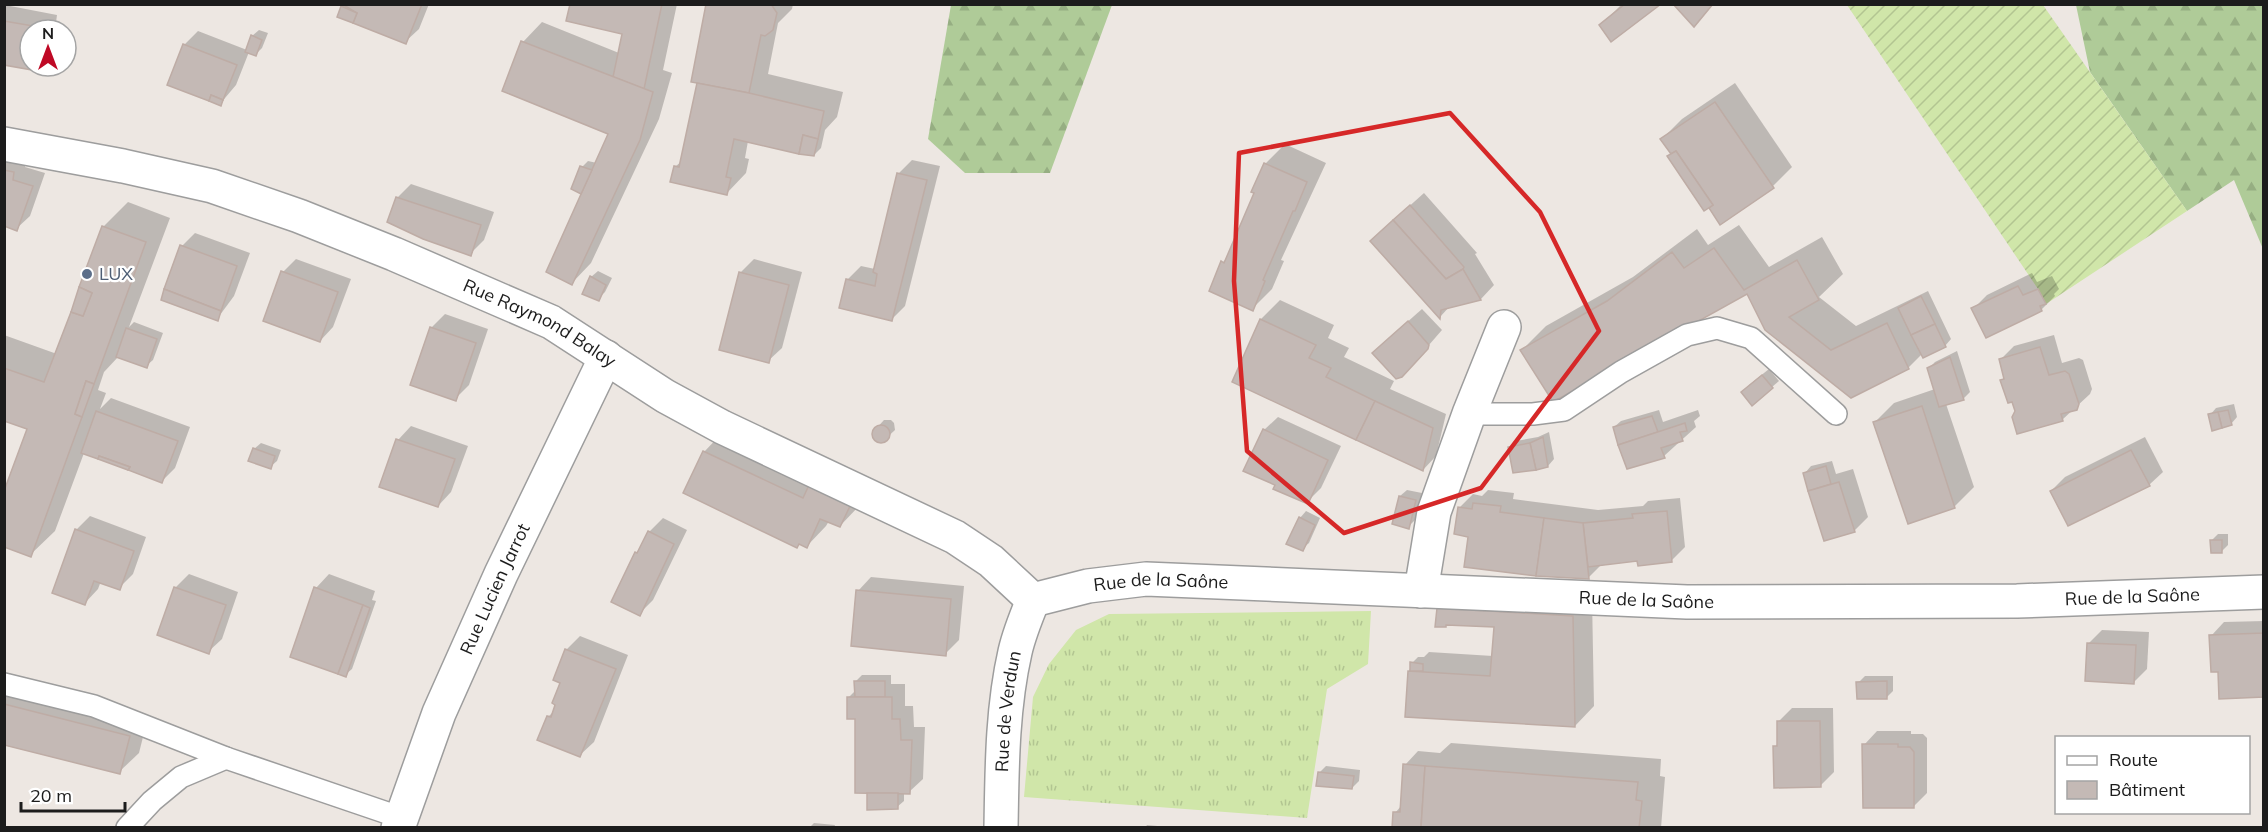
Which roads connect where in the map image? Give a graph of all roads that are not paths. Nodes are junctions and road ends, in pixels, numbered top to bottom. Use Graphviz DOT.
graph roads {
  1 [pos="4,144"];
  2 [pos="1504,327"];
  3 [pos="606,357"];
  4 [pos="1469,414"];
  5 [pos="1836,414"];
  6 [pos="1421,591"];
  7 [pos="2264,592"];
  8 [pos="1032,600"];
  9 [pos="4,684"];
  10 [pos="226,758"];
  11 [pos="400,823"];
  12 [pos="127,828"];
  13 [pos="1001,828"];
  1 -- 3 [label="street, Rue Raymond Balay"];
  2 -- 4 [label="street"];
  3 -- 8 [label="street, Rue Raymond Balay"];
  3 -- 11 [label="street, Rue Lucien Jarrot"];
  4 -- 5 [label="lane"];
  4 -- 6 [label="street"];
  6 -- 7 [label="street, Rue de la Saône"];
  6 -- 8 [label="street, Rue de la Saône"];
  8 -- 13 [label="street, Rue de Verdun"];
  9 -- 10 [label="lane"];
  10 -- 11 [label="lane"];
  10 -- 12 [label="lane"];
}
